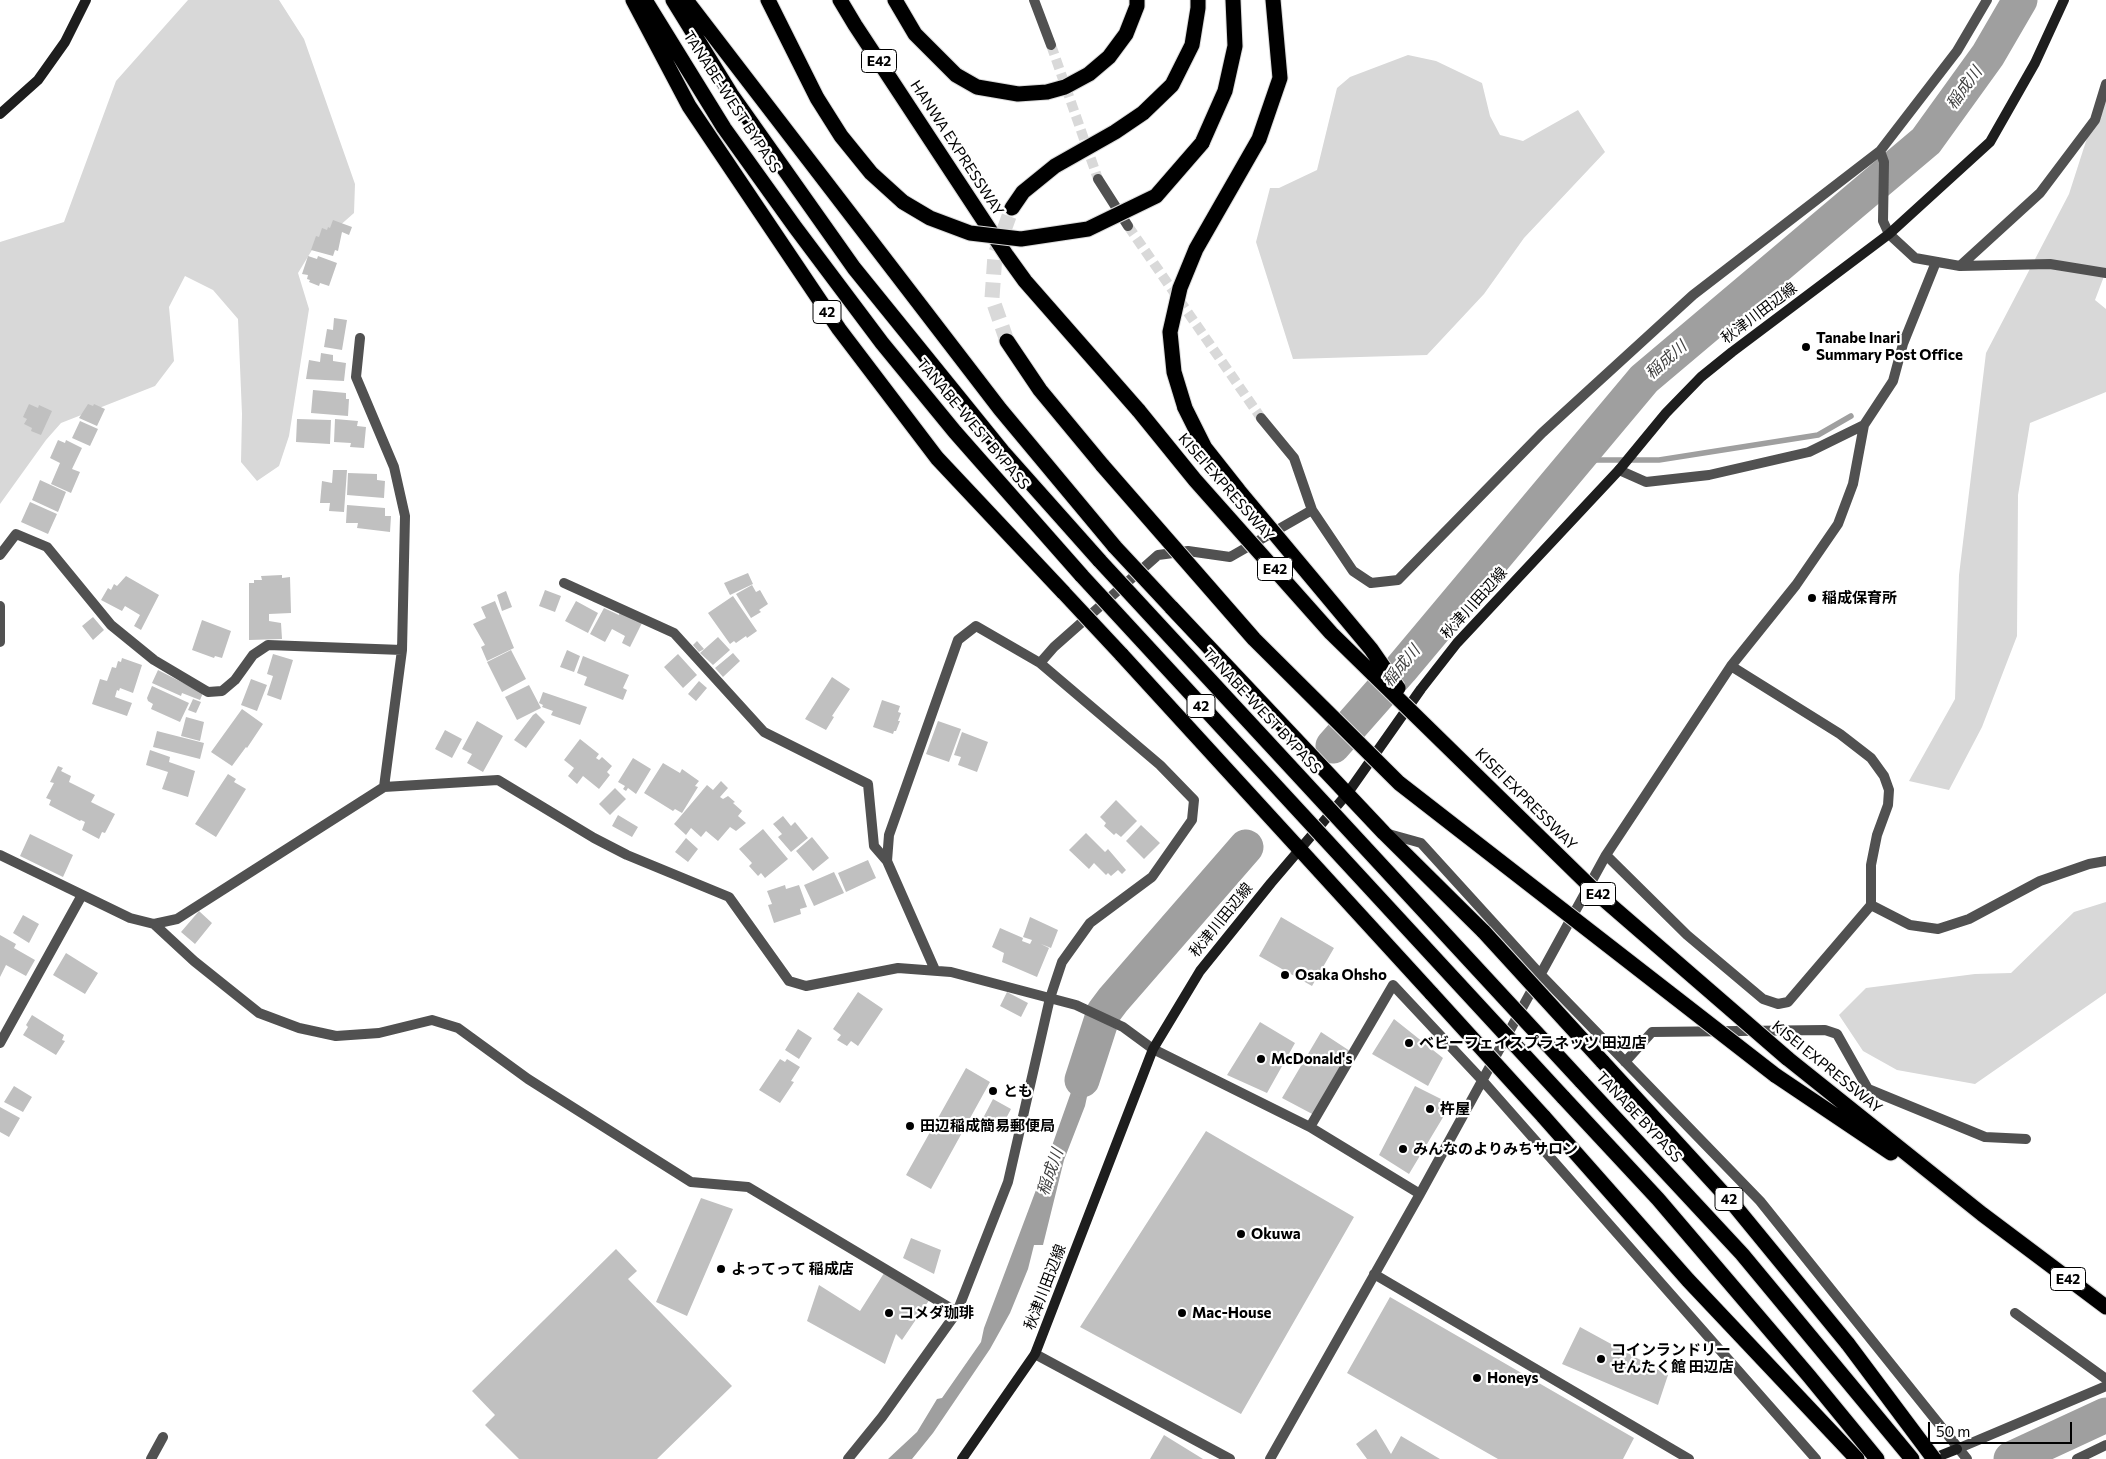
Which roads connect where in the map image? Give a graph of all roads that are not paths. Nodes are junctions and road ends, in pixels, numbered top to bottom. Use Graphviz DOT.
graph roads {
  1 [pos="86,0"];
  2 [pos="633,0"];
  3 [pos="645,0"];
  4 [pos="673,0"];
  5 [pos="686,0"];
  6 [pos="768,0"];
  7 [pos="840,0"];
  8 [pos="895,0"];
  9 [pos="1034,0"];
  10 [pos="1137,0"];
  11 [pos="1198,0"];
  12 [pos="1233,0"];
  13 [pos="1272,0"];
  14 [pos="1987,0"];
  15 [pos="2064,0"];
  16 [pos="1051,45"];
  17 [pos="2106,84"];
  18 [pos="0,114"];
  19 [pos="1880,151"];
  20 [pos="1098,179"];
  21 [pos="1012,208"];
  22 [pos="1128,226"];
  23 [pos="1889,234"];
  24 [pos="996,240"];
  25 [pos="1936,262"];
  26 [pos="1960,266"];
  27 [pos="2106,274"];
  28 [pos="360,338"];
  29 [pos="1007,341"];
  30 [pos="1261,418"];
  31 [pos="1864,425"];
  32 [pos="1619,470"];
  33 [pos="1312,510"];
  34 [pos="0,555"];
  35 [pos="564,583"];
  36 [pos="0,606"];
  37 [pos="0,642"];
  38 [pos="402,650"];
  39 [pos="1040,663"];
  40 [pos="1731,666"];
  41 [pos="1420,719"];
  42 [pos="384,787"];
  43 [pos="1347,794"];
  44 [pos="1328,809"];
  45 [pos="1384,832"];
  46 [pos="1300,850"];
  47 [pos="0,855"];
  48 [pos="1606,855"];
  49 [pos="887,861"];
  50 [pos="2106,861"];
  51 [pos="82,895"];
  52 [pos="1871,905"];
  53 [pos="154,924"];
  54 [pos="935,970"];
  55 [pos="1540,975"];
  56 [pos="1050,998"];
  57 [pos="0,1043"];
  58 [pos="1153,1049"];
  59 [pos="1625,1062"];
  60 [pos="1482,1080"];
  61 [pos="1310,1127"];
  62 [pos="2026,1139"];
  63 [pos="1420,1194"];
  64 [pos="1982,1214"];
  65 [pos="1374,1274"];
  66 [pos="2106,1307"];
  67 [pos="957,1312"];
  68 [pos="2015,1313"];
  69 [pos="1035,1354"];
  70 [pos="2106,1380"];
  71 [pos="2106,1386"];
  72 [pos="163,1437"];
  73 [pos="2106,1445"];
  74 [pos="1957,1448"];
  75 [pos="151,1459"];
  76 [pos="848,1459"];
  77 [pos="962,1459"];
  78 [pos="1230,1459"];
  79 [pos="1270,1459"];
  80 [pos="1688,1459"];
  81 [pos="1816,1459"];
  82 [pos="1857,1459"];
  83 [pos="1877,1459"];
  84 [pos="1912,1459"];
  85 [pos="1933,1459"];
  86 [pos="1967,1459"];
  87 [pos="2077,1459"];
  1 -- 18 [label="main road"];
  2 -- 46 [label="highway, 42, bridge"];
  3 -- 83 [label="highway, TANABE-WEST BYPASS / 42, bridge"];
  4 -- 44 [label="highway, TANABE-WEST BYPASS / 42, bridge"];
  5 -- 43 [label="highway, bridge"];
  6 -- 12 [label="highway, bridge"];
  7 -- 24 [label="highway, HANWA EXPRESSWAY / E42"];
  8 -- 10 [label="highway"];
  9 -- 16 [label="street"];
  11 -- 21 [label="highway"];
  13 -- 41 [label="highway, bridge"];
  14 -- 19 [label="street"];
  15 -- 23 [label="main road, 秋津川田辺線"];
  17 -- 26 [label="street"];
  19 -- 23 [label="street"];
  19 -- 33 [label="street"];
  20 -- 22 [label="street"];
  23 -- 25 [label="street"];
  23 -- 32 [label="main road, 秋津川田辺線"];
  24 -- 41 [label="highway, KISEI EXPRESSWAY / E42, bridge"];
  25 -- 26 [label="street"];
  25 -- 31 [label="street"];
  26 -- 27 [label="street"];
  28 -- 38 [label="street"];
  29 -- 64 [label="highway, bridge"];
  30 -- 33 [label="street"];
  31 -- 32 [label="street"];
  31 -- 40 [label="street"];
  32 -- 43 [label="main road, 秋津川田辺線"];
  33 -- 39 [label="street"];
  34 -- 38 [label="street"];
  35 -- 49 [label="street"];
  36 -- 37 [label="street"];
  38 -- 42 [label="street"];
  39 -- 49 [label="street"];
  39 -- 56 [label="street"];
  40 -- 48 [label="street"];
  40 -- 52 [label="street"];
  41 -- 64 [label="highway, KISEI EXPRESSWAY / E42, bridge"];
  42 -- 53 [label="street"];
  42 -- 54 [label="street"];
  43 -- 45 [label="highway, 42"];
  43 -- 46 [label="main road, 秋津川田辺線"];
  44 -- 84 [label="highway, TANABE BYPASS / 42, bridge"];
  45 -- 55 [label="street"];
  45 -- 85 [label="highway, 42, bridge"];
  46 -- 58 [label="main road, 秋津川田辺線"];
  46 -- 82 [label="highway, bridge"];
  47 -- 51 [label="street"];
  48 -- 52 [label="street"];
  48 -- 55 [label="street"];
  49 -- 54 [label="street"];
  50 -- 52 [label="street"];
  51 -- 53 [label="street"];
  51 -- 57 [label="street"];
  53 -- 67 [label="street"];
  54 -- 56 [label="street"];
  55 -- 59 [label="street"];
  55 -- 60 [label="street"];
  56 -- 58 [label="street"];
  56 -- 67 [label="street"];
  58 -- 61 [label="street"];
  58 -- 69 [label="main road, 秋津川田辺線"];
  59 -- 62 [label="street"];
  59 -- 74 [label="street"];
  60 -- 61 [label="street"];
  60 -- 63 [label="street"];
  60 -- 81 [label="street"];
  61 -- 63 [label="street"];
  63 -- 65 [label="street"];
  64 -- 66 [label="highway, KISEI EXPRESSWAY / E42"];
  65 -- 79 [label="street"];
  65 -- 80 [label="street"];
  67 -- 76 [label="street"];
  68 -- 70 [label="street"];
  69 -- 77 [label="main road, 秋津川田辺線"];
  69 -- 78 [label="street"];
  71 -- 74 [label="street"];
  72 -- 75 [label="street"];
  73 -- 87 [label="street"];
  74 -- 85 [label="main road"];
  74 -- 86 [label="street"];
}
